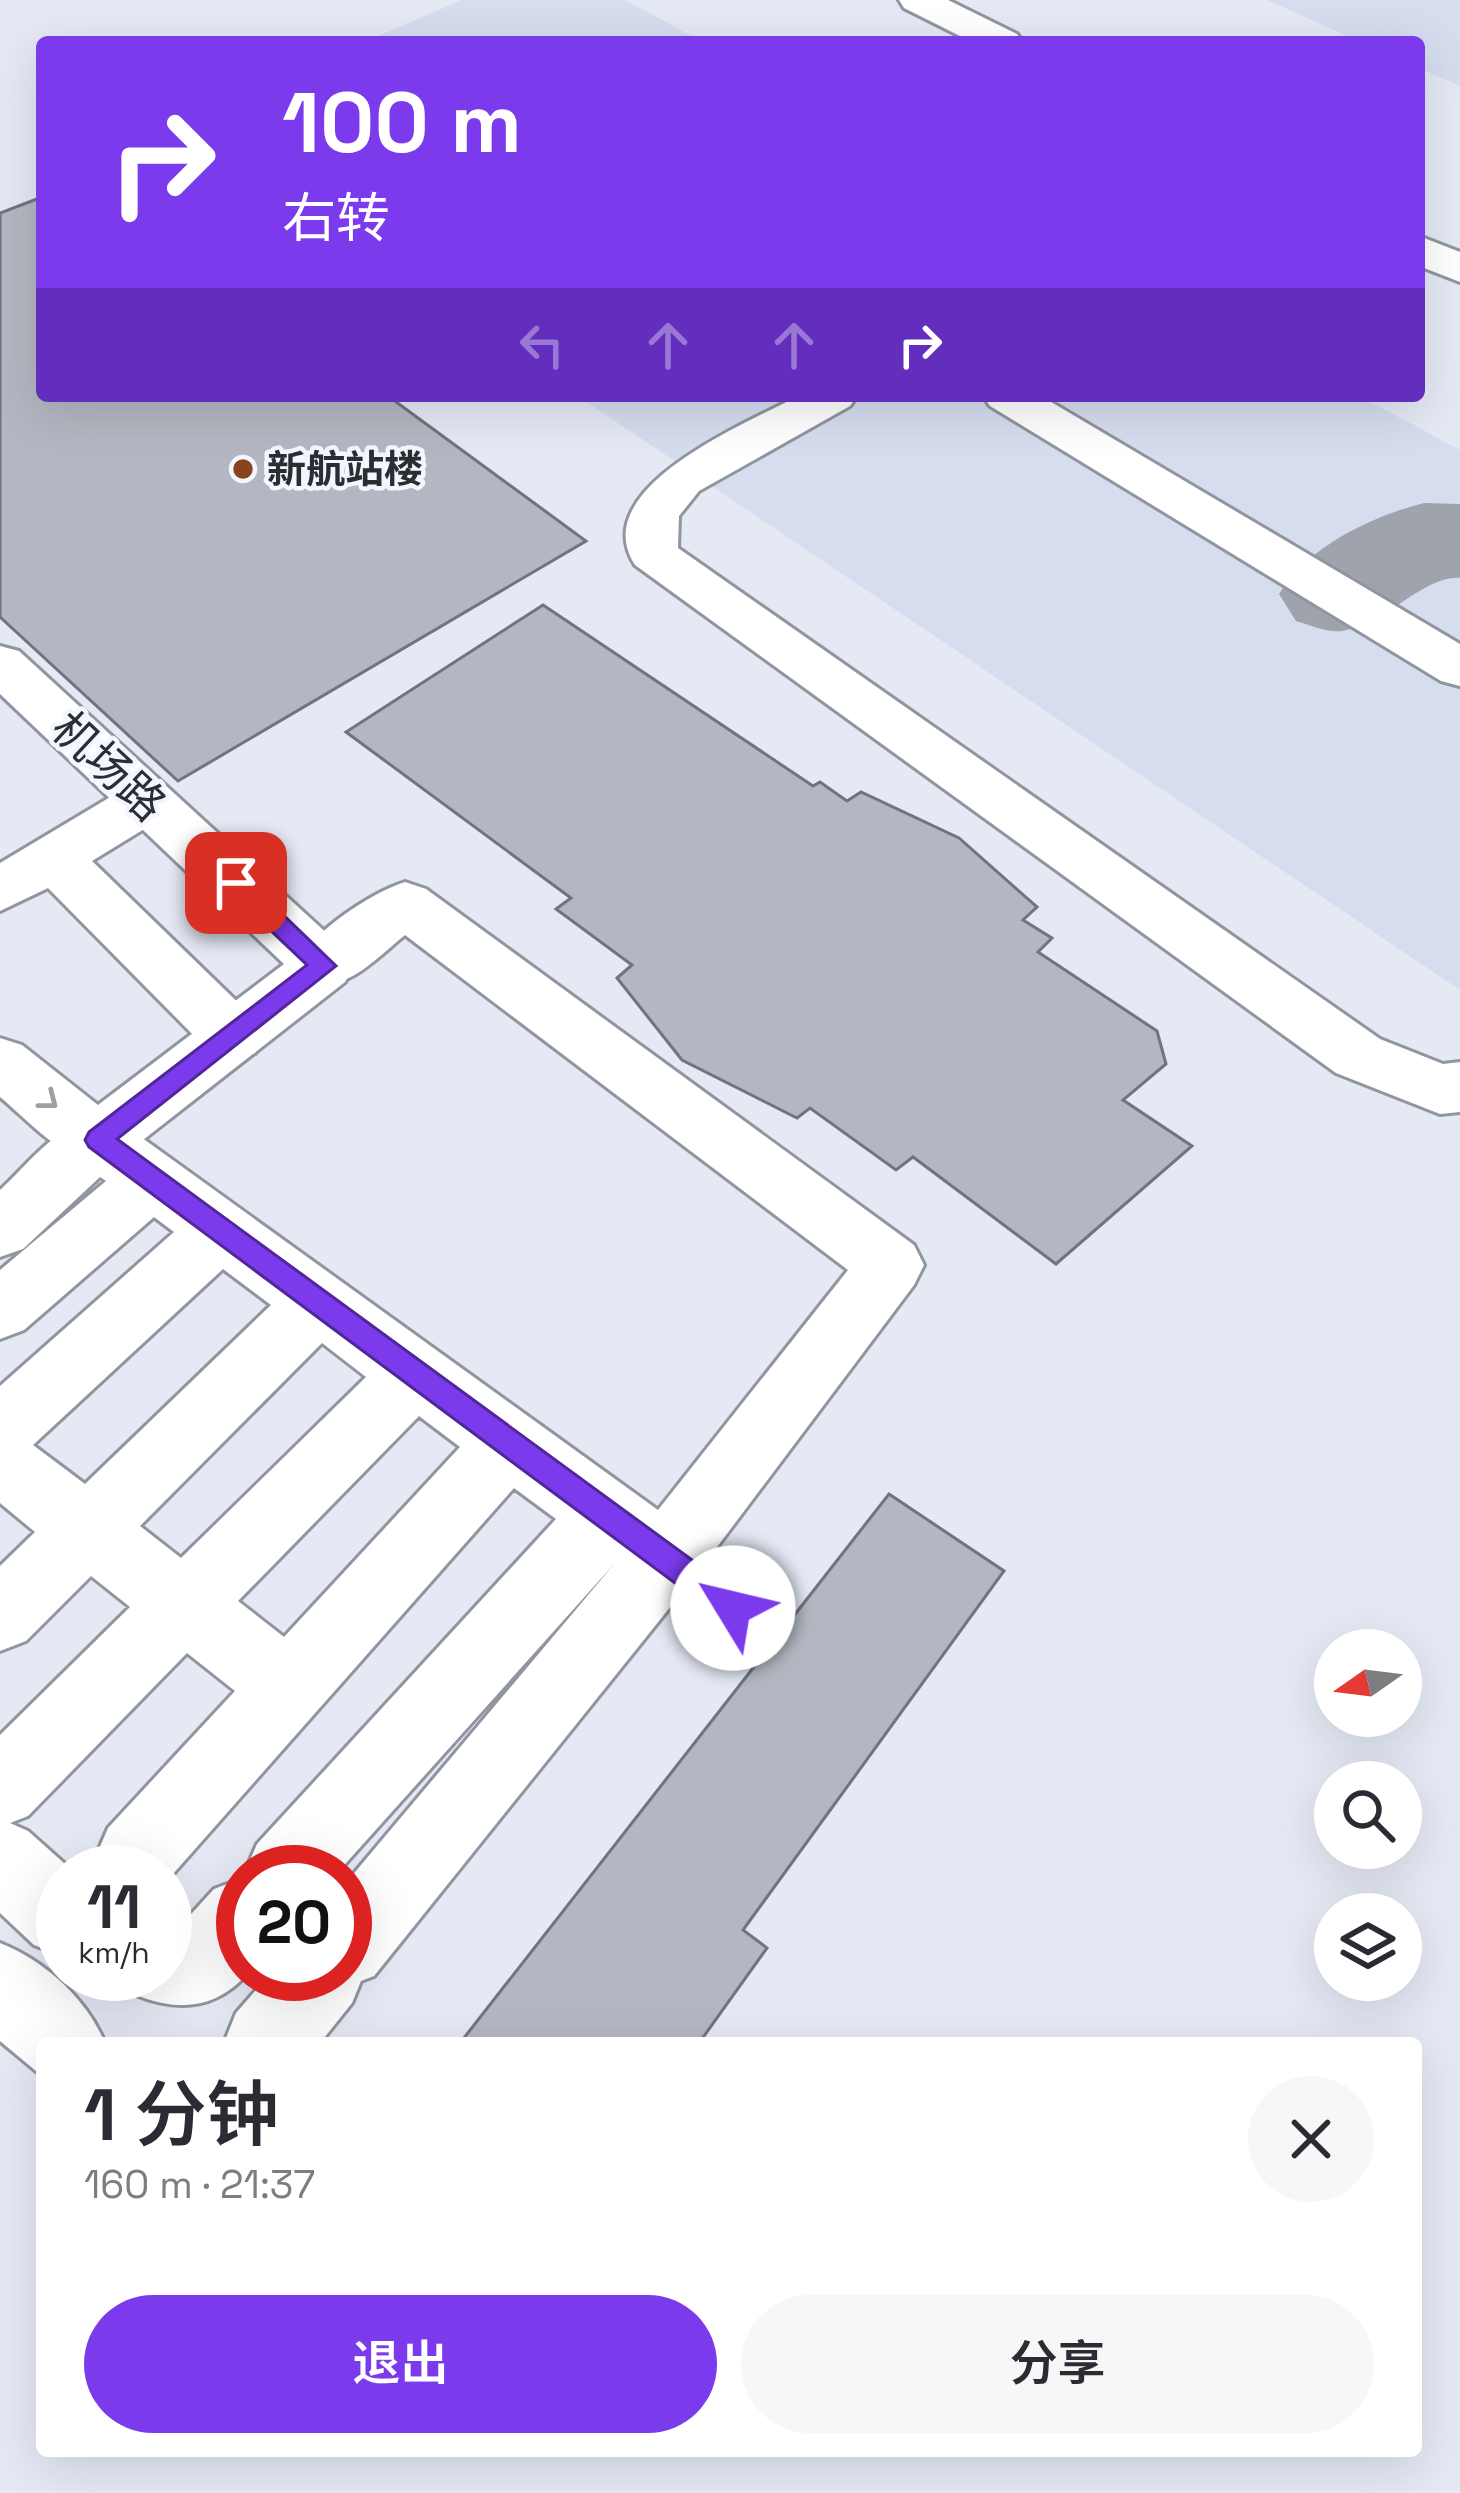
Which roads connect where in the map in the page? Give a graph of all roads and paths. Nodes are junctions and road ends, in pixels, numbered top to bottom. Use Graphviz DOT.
graph roads {
  1 [pos="918,0"];
  2 [pos="991,36"];
  3 [pos="1425,252"];
  4 [pos="1460,269"];
  5 [pos="822,402"];
  6 [pos="1017,402"];
  7 [pos="0,664"];
  8 [pos="1460,668"];
  9 [pos="148,801"];
  10 [pos="53,857"];
  11 [pos="0,890"];
  12 [pos="324,966"];
  13 [pos="233,1036"];
  14 [pos="0,1062"];
  15 [pos="1460,1087"];
  16 [pos="98,1140"];
  17 [pos="152,1180"];
  18 [pos="0,1230"];
  19 [pos="221,1230"];
  20 [pos="318,1303"];
  21 [pos="0,1310"];
  22 [pos="415,1374"];
  23 [pos="0,1430"];
  24 [pos="508,1443"];
  25 [pos="0,1461"];
  26 [pos="88,1530"];
  27 [pos="636,1537"];
  28 [pos="184,1605"];
  29 [pos="733,1608"];
  30 [pos="0,1616"];
  31 [pos="289,1687"];
  32 [pos="0,1789"];
  33 [pos="146,1845"];
  34 [pos="312,1845"];
  35 [pos="0,1859"];
  36 [pos="36,1892"];
  37 [pos="372,1909"];
  38 [pos="216,1948"];
  39 [pos="192,1963"];
  40 [pos="0,1984"];
  41 [pos="301,2001"];
  42 [pos="57,2037"];
  43 [pos="271,2037"];
  1 -- 2 [label="street"];
  3 -- 4 [label="street"];
  5 -- 15 [label="street"];
  6 -- 8 [label="street"];
  7 -- 9 [label="street, 机场路"];
  9 -- 10 [label="street"];
  9 -- 12 [label="street, 机场路"];
  10 -- 11 [label="street"];
  10 -- 13 [label="street"];
  12 -- 13 [label="street"];
  12 -- 27 [label="street"];
  13 -- 16 [label="street"];
  14 -- 16 [label="street, one-way"];
  16 -- 17 [label="street"];
  16 -- 18 [label="street"];
  17 -- 19 [label="street"];
  17 -- 21 [label="street"];
  19 -- 20 [label="street"];
  19 -- 23 [label="street"];
  20 -- 22 [label="street"];
  20 -- 26 [label="street"];
  22 -- 24 [label="street"];
  22 -- 28 [label="street"];
  24 -- 27 [label="street"];
  24 -- 31 [label="street"];
  25 -- 26 [label="street"];
  26 -- 28 [label="street"];
  26 -- 30 [label="street"];
  27 -- 29 [label="street"];
  27 -- 34 [label="street"];
  27 -- 37 [label="street"];
  28 -- 31 [label="street"];
  28 -- 32 [label="street"];
  31 -- 33 [label="street"];
  35 -- 36 [label="street"];
  38 -- 39 [label="street"];
  40 -- 42 [label="street"];
  41 -- 43 [label="street"];
}
